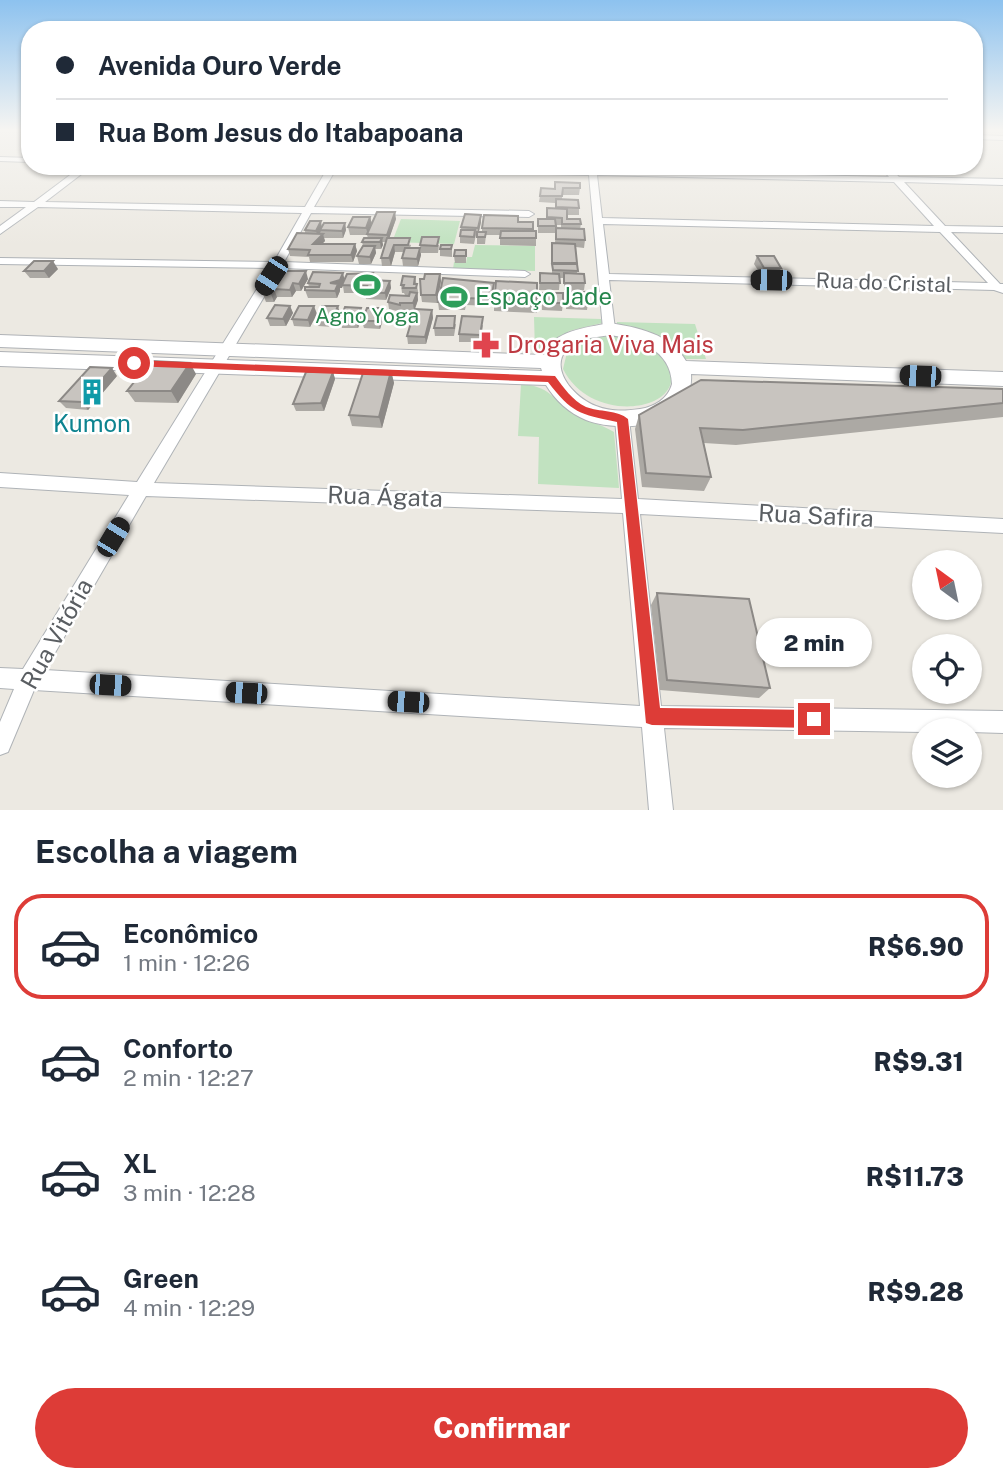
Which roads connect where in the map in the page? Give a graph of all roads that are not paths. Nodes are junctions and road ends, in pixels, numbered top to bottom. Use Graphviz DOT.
graph roads {
  1 [pos="76,175"];
  2 [pos="328,175"];
  3 [pos="594,175"];
  4 [pos="760,175"];
  5 [pos="894,175"];
  6 [pos="899,180"];
  7 [pos="1003,182"];
  8 [pos="0,204"];
  9 [pos="35,205"];
  10 [pos="311,209"];
  11 [pos="529,214"];
  12 [pos="600,221"];
  13 [pos="944,229"];
  14 [pos="1003,230"];
  15 [pos="0,231"];
  16 [pos="0,261"];
  17 [pos="278,265"];
  18 [pos="525,274"];
  19 [pos="603,276"];
  20 [pos="1001,289"];
  21 [pos="609,329"];
  22 [pos="0,341"];
  23 [pos="219,358"];
  24 [pos="0,359"];
  25 [pos="551,370"];
  26 [pos="680,375"];
  27 [pos="1003,379"];
  28 [pos="1003,395"];
  29 [pos="622,419"];
  30 [pos="0,480"];
  31 [pos="141,489"];
  32 [pos="629,506"];
  33 [pos="1003,526"];
  34 [pos="0,678"];
  35 [pos="29,680"];
  36 [pos="652,717"];
  37 [pos="1003,722"];
  38 [pos="0,744"];
  39 [pos="661,810"];
  1 -- 9 [label="street"];
  2 -- 10 [label="street, Rua Vitória"];
  3 -- 12 [label="street"];
  4 -- 6 [label="street"];
  5 -- 6 [label="street"];
  6 -- 7 [label="street"];
  6 -- 13 [label="street"];
  8 -- 9 [label="street"];
  9 -- 10 [label="street"];
  9 -- 15 [label="street"];
  10 -- 11 [label="street"];
  10 -- 17 [label="street, Rua Vitória"];
  12 -- 13 [label="street"];
  12 -- 19 [label="street"];
  13 -- 14 [label="street"];
  13 -- 20 [label="street"];
  16 -- 17 [label="street"];
  17 -- 18 [label="street"];
  17 -- 23 [label="street, Rua Vitória"];
  19 -- 20 [label="street, Rua do Cristal"];
  19 -- 21 [label="street"];
  21 -- 25 [label="street"];
  21 -- 26 [label="street"];
  22 -- 23 [label="street"];
  23 -- 24 [label="street"];
  23 -- 25 [label="street"];
  23 -- 31 [label="street, Rua Vitória"];
  25 -- 29 [label="street"];
  26 -- 27 [label="street"];
  26 -- 28 [label="street"];
  26 -- 29 [label="street"];
  29 -- 32 [label="street"];
  30 -- 31 [label="street, Rua Ágata"];
  31 -- 32 [label="street, Rua Ágata"];
  31 -- 35 [label="street, Rua Vitória"];
  32 -- 33 [label="street, Rua Safira"];
  32 -- 36 [label="street"];
  34 -- 35 [label="street"];
  35 -- 36 [label="street"];
  35 -- 38 [label="street, Rua Vitória"];
  36 -- 37 [label="street"];
  36 -- 39 [label="street"];
}
